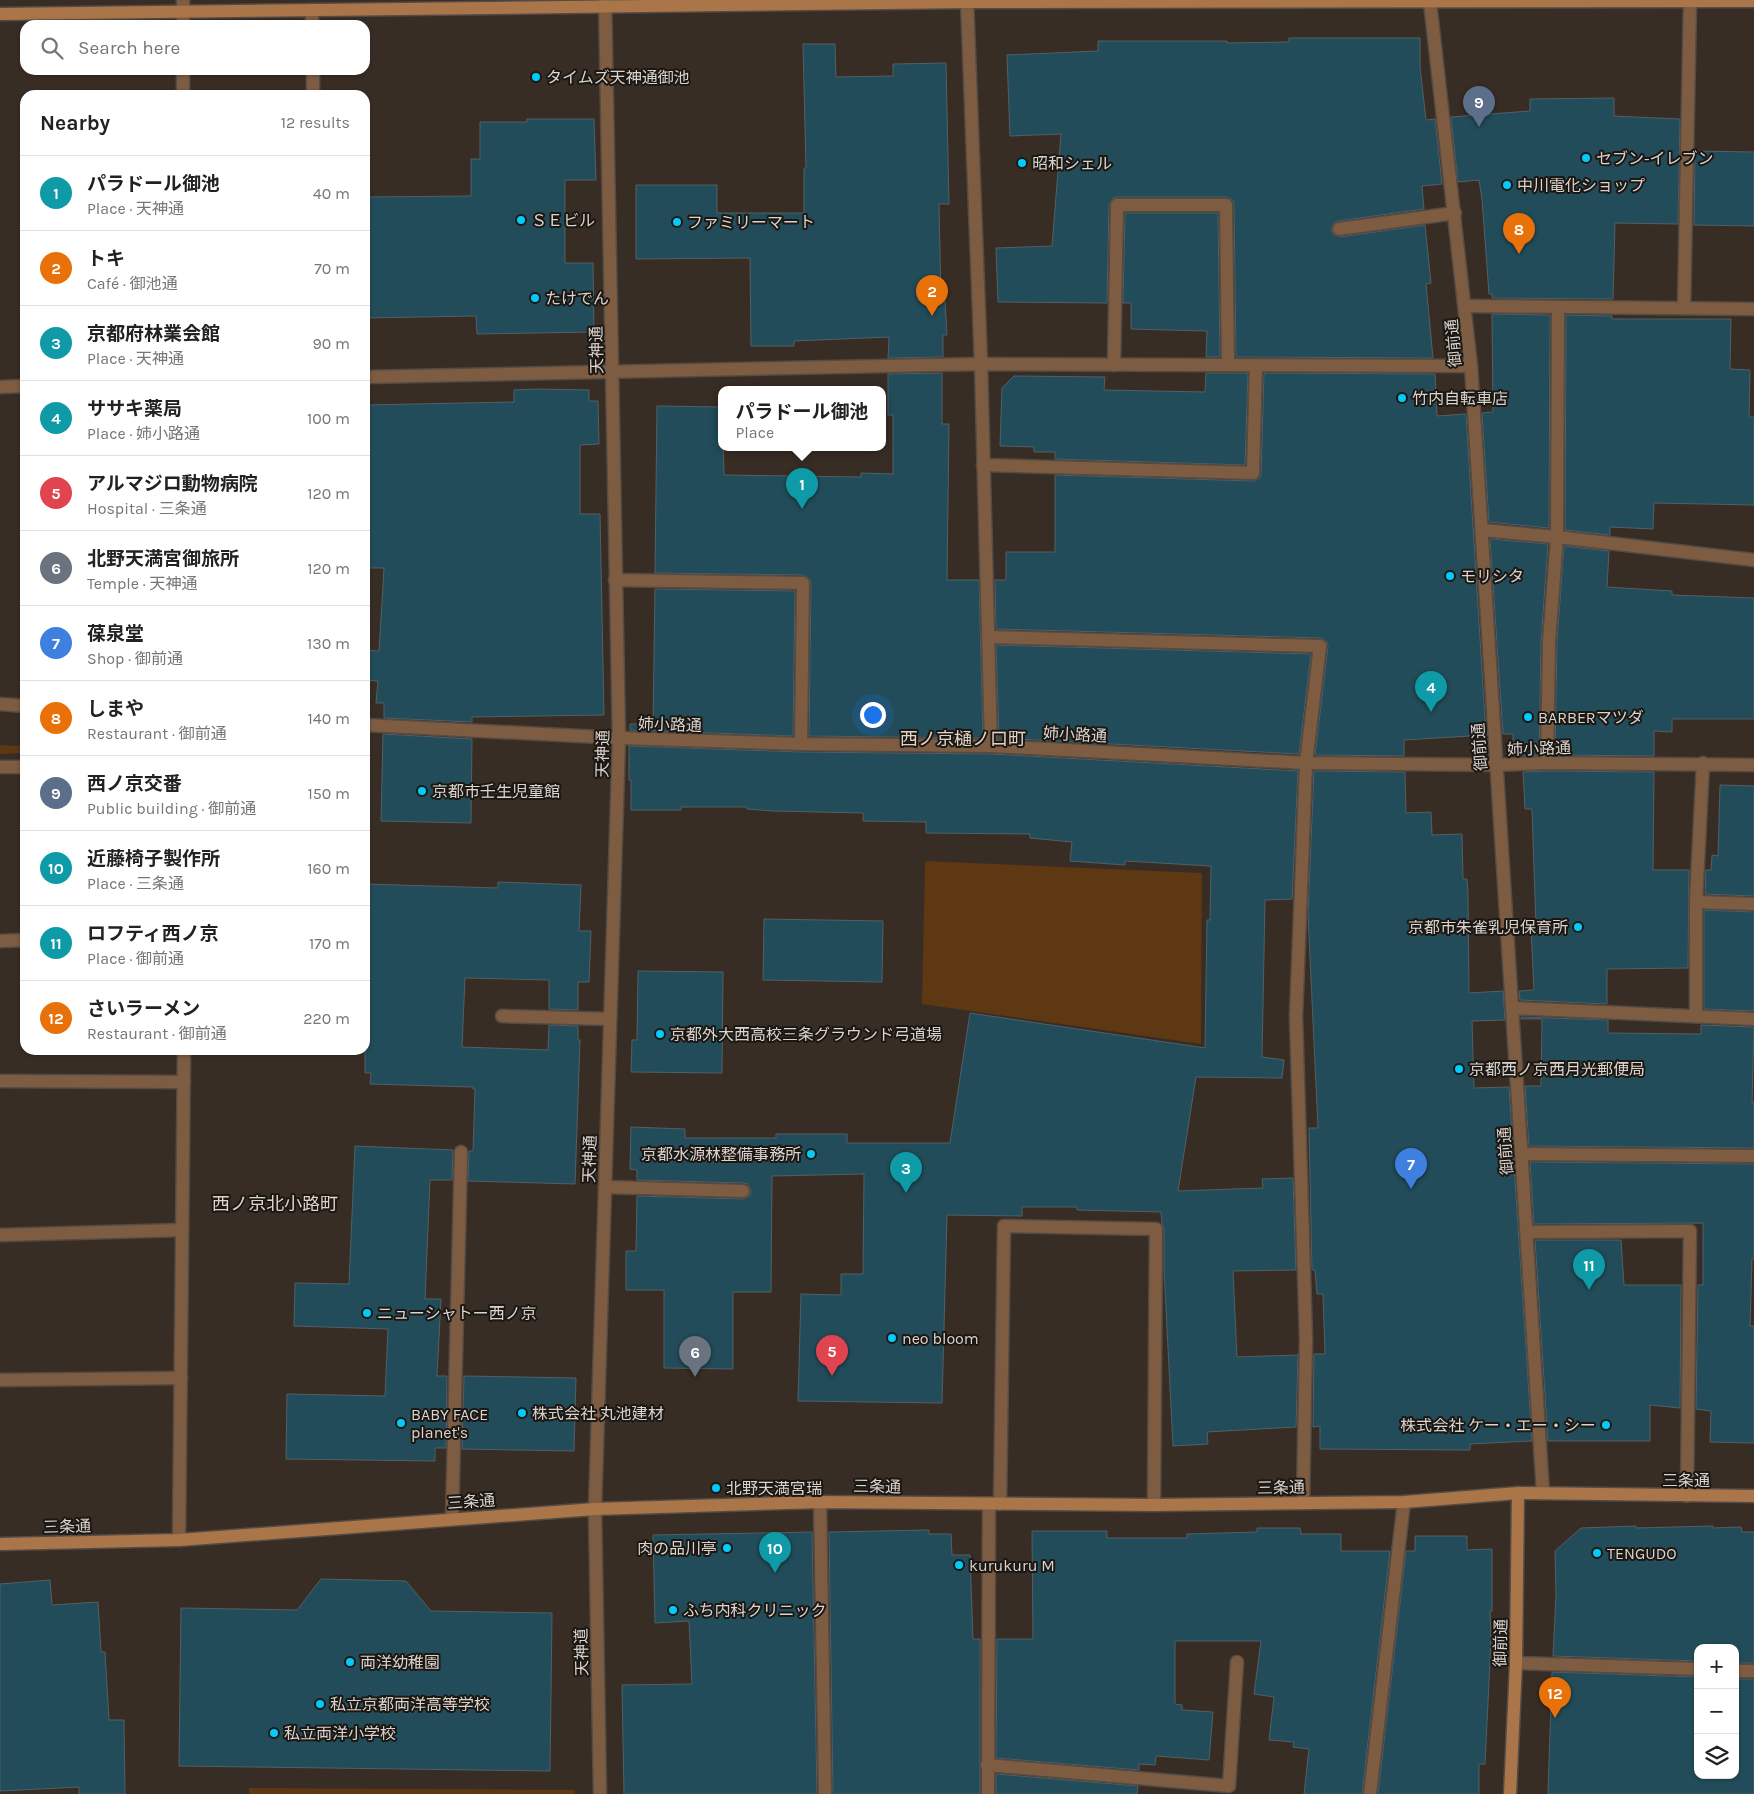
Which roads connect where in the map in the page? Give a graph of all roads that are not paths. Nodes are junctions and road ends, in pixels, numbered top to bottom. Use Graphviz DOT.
graph roads {
  1 [pos="967,1"];
  2 [pos="1430,1"];
  3 [pos="1754,1"];
  4 [pos="1690,2"];
  5 [pos="605,3"];
  6 [pos="183,6"];
  7 [pos="312,10"];
  8 [pos="0,14"];
  9 [pos="183,20"];
  10 [pos="312,20"];
  11 [pos="183,75"];
  12 [pos="313,75"];
  13 [pos="183,90"];
  14 [pos="313,90"];
  15 [pos="1454,213"];
  16 [pos="1339,229"];
  17 [pos="1466,306"];
  18 [pos="1558,307"];
  19 [pos="1684,308"];
  20 [pos="1754,309"];
  21 [pos="981,364"];
  22 [pos="1228,364"];
  23 [pos="1114,365"];
  24 [pos="1256,365"];
  25 [pos="1471,366"];
  26 [pos="613,372"];
  27 [pos="370,377"];
  28 [pos="20,386"];
  29 [pos="0,387"];
  30 [pos="983,465"];
  31 [pos="1482,530"];
  32 [pos="1557,536"];
  33 [pos="1754,560"];
  34 [pos="615,580"];
  35 [pos="988,637"];
  36 [pos="0,704"];
  37 [pos="20,706"];
  38 [pos="370,725"];
  39 [pos="619,738"];
  40 [pos="801,744"];
  41 [pos="991,746"];
  42 [pos="1306,763"];
  43 [pos="1547,763"];
  44 [pos="1703,763"];
  45 [pos="1754,764"];
  46 [pos="1497,765"];
  47 [pos="20,767"];
  48 [pos="0,768"];
  49 [pos="1696,902"];
  50 [pos="1754,904"];
  51 [pos="20,940"];
  52 [pos="0,941"];
  53 [pos="1512,1008"];
  54 [pos="502,1016"];
  55 [pos="1696,1016"];
  56 [pos="610,1020"];
  57 [pos="1754,1020"];
  58 [pos="184,1055"];
  59 [pos="0,1081"];
  60 [pos="184,1082"];
  61 [pos="461,1152"];
  62 [pos="1521,1154"];
  63 [pos="1754,1156"];
  64 [pos="605,1187"];
  65 [pos="743,1191"];
  66 [pos="182,1230"];
  67 [pos="1527,1232"];
  68 [pos="0,1235"];
  69 [pos="181,1378"];
  70 [pos="0,1380"];
  71 [pos="1518,1493"];
  72 [pos="1543,1493"];
  73 [pos="1687,1496"];
  74 [pos="1754,1496"];
  75 [pos="820,1502"];
  76 [pos="1303,1502"];
  77 [pos="1404,1502"];
  78 [pos="994,1504"];
  79 [pos="1154,1505"];
  80 [pos="595,1508"];
  81 [pos="452,1519"];
  82 [pos="179,1540"];
  83 [pos="0,1544"];
  84 [pos="1237,1662"];
  85 [pos="1516,1663"];
  86 [pos="1694,1669"];
  87 [pos="1739,1671"];
  88 [pos="1754,1671"];
  89 [pos="988,1765"];
  90 [pos="600,1794"];
  91 [pos="825,1794"];
  92 [pos="988,1794"];
  93 [pos="1370,1794"];
  94 [pos="1510,1794"];
  1 -- 2 [label="street"];
  1 -- 5 [label="street"];
  1 -- 21 [label="street"];
  2 -- 4 [label="street"];
  2 -- 15 [label="street, 御前通"];
  3 -- 4 [label="street"];
  4 -- 19 [label="street"];
  5 -- 7 [label="street"];
  5 -- 26 [label="street, 天神通"];
  6 -- 7 [label="street"];
  6 -- 8 [label="street"];
  6 -- 9 [label="street"];
  7 -- 10 [label="street"];
  11 -- 13 [label="street"];
  12 -- 14 [label="street"];
  15 -- 16 [label="street"];
  15 -- 17 [label="street, 御前通"];
  17 -- 18 [label="street"];
  17 -- 25 [label="street, 御前通"];
  18 -- 19 [label="street"];
  18 -- 32 [label="street"];
  19 -- 20 [label="street"];
  21 -- 23 [label="street"];
  21 -- 26 [label="street"];
  21 -- 30 [label="street"];
  22 -- 23 [label="street"];
  22 -- 23 [label="street"];
  22 -- 24 [label="street"];
  24 -- 25 [label="street"];
  24 -- 30 [label="street"];
  25 -- 31 [label="street, 御前通"];
  26 -- 27 [label="street"];
  26 -- 34 [label="street, 天神通"];
  28 -- 29 [label="street"];
  30 -- 35 [label="street"];
  31 -- 32 [label="street"];
  31 -- 46 [label="street, 御前通"];
  32 -- 33 [label="street"];
  32 -- 43 [label="street"];
  34 -- 39 [label="street, 天神通"];
  34 -- 40 [label="street"];
  35 -- 41 [label="street"];
  35 -- 42 [label="street"];
  36 -- 37 [label="street"];
  38 -- 39 [label="street, 姉小路通"];
  39 -- 40 [label="street, 姉小路通"];
  39 -- 56 [label="street, 天神通"];
  40 -- 41 [label="street, 姉小路通"];
  41 -- 42 [label="street, 姉小路通"];
  42 -- 46 [label="street, 姉小路通"];
  42 -- 76 [label="street"];
  43 -- 44 [label="street, 姉小路通"];
  43 -- 46 [label="street, 姉小路通"];
  44 -- 45 [label="street, 姉小路通"];
  44 -- 49 [label="street"];
  46 -- 53 [label="street, 御前通"];
  47 -- 48 [label="street"];
  49 -- 50 [label="street"];
  49 -- 55 [label="street"];
  51 -- 52 [label="street"];
  53 -- 55 [label="street"];
  53 -- 62 [label="street, 御前通"];
  54 -- 56 [label="street"];
  55 -- 57 [label="street"];
  56 -- 64 [label="street, 天神通"];
  58 -- 60 [label="street"];
  59 -- 60 [label="street"];
  60 -- 66 [label="street"];
  61 -- 81 [label="street"];
  62 -- 63 [label="street"];
  62 -- 67 [label="street, 御前通"];
  64 -- 65 [label="street"];
  64 -- 80 [label="street, 天神通"];
  66 -- 68 [label="street"];
  66 -- 69 [label="street"];
  67 -- 72 [label="street, 御前通"];
  67 -- 73 [label="street"];
  69 -- 70 [label="street"];
  69 -- 82 [label="street"];
  71 -- 72 [label="street, 三条通"];
  71 -- 77 [label="street, 三条通"];
  71 -- 85 [label="street, 御前通"];
  72 -- 73 [label="street, 三条通"];
  73 -- 74 [label="street, 三条通"];
  75 -- 78 [label="street, 三条通"];
  75 -- 80 [label="street, 三条通"];
  75 -- 91 [label="street"];
  76 -- 77 [label="street, 三条通"];
  76 -- 79 [label="street, 三条通"];
  77 -- 93 [label="street"];
  78 -- 79 [label="street, 三条通"];
  78 -- 79 [label="street"];
  78 -- 89 [label="street"];
  80 -- 81 [label="street, 三条通"];
  80 -- 90 [label="street, 天神道"];
  81 -- 82 [label="street, 三条通"];
  82 -- 83 [label="street, 三条通"];
  84 -- 89 [label="street"];
  85 -- 86 [label="street"];
  85 -- 94 [label="street, 御前通"];
  87 -- 88 [label="street"];
  89 -- 92 [label="street"];
}
